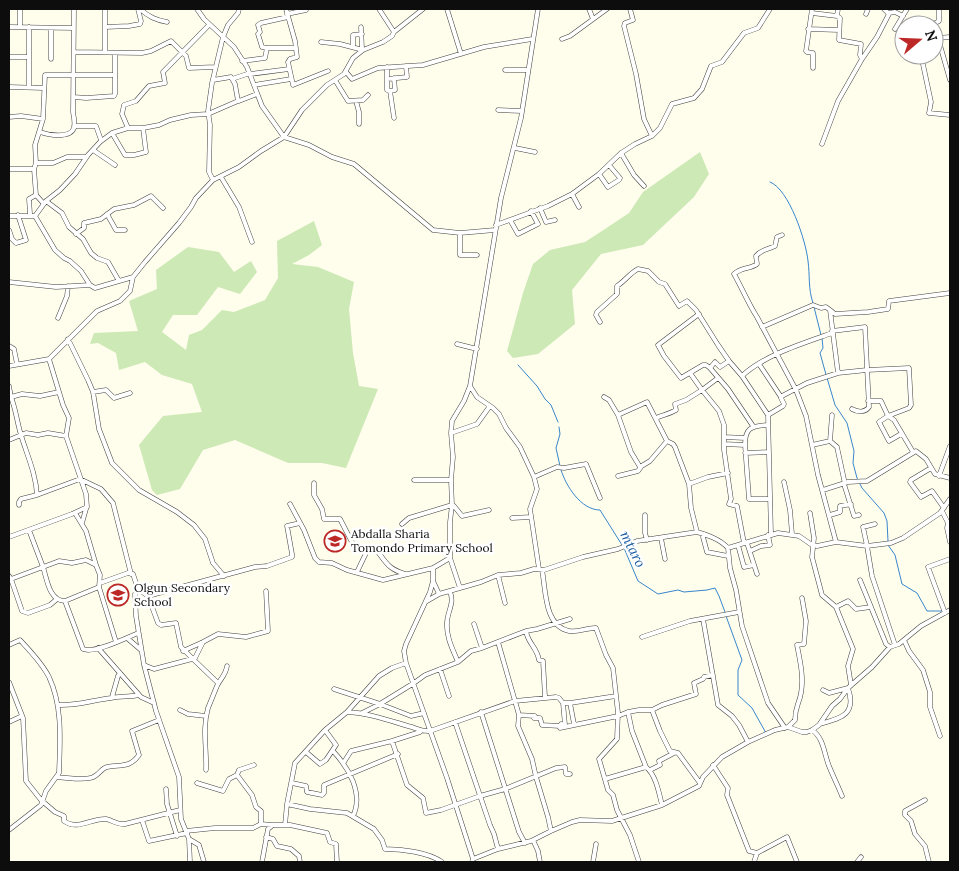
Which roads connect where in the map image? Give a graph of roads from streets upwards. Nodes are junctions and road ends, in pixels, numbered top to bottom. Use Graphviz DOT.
graph roads {
  1 [pos="20,9"];
  2 [pos="74,9"];
  3 [pos="105,9"];
  4 [pos="139,9"];
  5 [pos="198,9"];
  6 [pos="239,9"];
  7 [pos="286,9"];
  8 [pos="379,9"];
  9 [pos="423,9"];
  10 [pos="447,9"];
  11 [pos="538,9"];
  12 [pos="589,9"];
  13 [pos="606,9"];
  14 [pos="630,9"];
  15 [pos="770,9"];
  16 [pos="838,9"];
  17 [pos="868,9"];
  18 [pos="884,9"];
  19 [pos="306,10"];
  20 [pos="812,11"];
  21 [pos="889,13"];
  22 [pos="866,14"];
  23 [pos="288,15"];
  24 [pos="901,15"];
  25 [pos="838,16"];
  26 [pos="592,19"];
  27 [pos="168,22"];
  28 [pos="209,25"];
  29 [pos="9,26"];
  30 [pos="20,26"];
  31 [pos="361,26"];
  32 [pos="29,27"];
  33 [pos="104,27"];
  34 [pos="51,28"];
  35 [pos="74,28"];
  36 [pos="808,29"];
  37 [pos="839,30"];
  38 [pos="394,32"];
  39 [pos="362,34"];
  40 [pos="223,37"];
  41 [pos="532,39"];
  42 [pos="562,39"];
  43 [pos="321,42"];
  44 [pos="353,47"];
  45 [pos="267,48"];
  46 [pos="296,48"];
  47 [pos="363,49"];
  48 [pos="74,52"];
  49 [pos="105,52"];
  50 [pos="182,53"];
  51 [pos="115,54"];
  52 [pos="461,54"];
  53 [pos="9,57"];
  54 [pos="28,57"];
  55 [pos="950,57"];
  56 [pos="51,59"];
  57 [pos="862,59"];
  58 [pos="944,59"];
  59 [pos="242,61"];
  60 [pos="924,65"];
  61 [pos="387,66"];
  62 [pos="406,66"];
  63 [pos="215,67"];
  64 [pos="813,68"];
  65 [pos="289,69"];
  66 [pos="505,70"];
  67 [pos="528,70"];
  68 [pos="328,71"];
  69 [pos="346,72"];
  70 [pos="251,74"];
  71 [pos="73,75"];
  72 [pos="115,75"];
  73 [pos="387,78"];
  74 [pos="394,78"];
  75 [pos="232,79"];
  76 [pos="291,79"];
  77 [pos="950,79"];
  78 [pos="213,80"];
  79 [pos="335,80"];
  80 [pos="254,85"];
  81 [pos="29,86"];
  82 [pos="9,87"];
  83 [pos="44,88"];
  84 [pos="390,91"];
  85 [pos="257,94"];
  86 [pos="368,96"];
  87 [pos="74,97"];
  88 [pos="239,101"];
  89 [pos="356,101"];
  90 [pos="498,110"];
  91 [pos="522,111"];
  92 [pos="208,114"];
  93 [pos="950,115"];
  94 [pos="9,117"];
  95 [pos="394,118"];
  96 [pos="43,119"];
  97 [pos="359,124"];
  98 [pos="74,126"];
  99 [pos="128,128"];
  100 [pos="143,128"];
  101 [pos="40,132"];
  102 [pos="112,133"];
  103 [pos="284,136"];
  104 [pos="652,136"];
  105 [pos="102,140"];
  106 [pos="822,144"];
  107 [pos="515,148"];
  108 [pos="93,150"];
  109 [pos="535,152"];
  110 [pos="621,153"];
  111 [pos="86,157"];
  112 [pos="36,163"];
  113 [pos="115,165"];
  114 [pos="609,165"];
  115 [pos="9,169"];
  116 [pos="34,169"];
  117 [pos="599,174"];
  118 [pos="221,177"];
  119 [pos="213,180"];
  120 [pos="644,186"];
  121 [pos="572,194"];
  122 [pos="36,195"];
  123 [pos="45,202"];
  124 [pos="579,207"];
  125 [pos="163,208"];
  126 [pos="540,208"];
  127 [pos="531,211"];
  128 [pos="107,214"];
  129 [pos="18,215"];
  130 [pos="32,215"];
  131 [pos="9,216"];
  132 [pos="510,220"];
  133 [pos="556,220"];
  134 [pos="546,222"];
  135 [pos="538,224"];
  136 [pos="496,225"];
  137 [pos="9,230"];
  138 [pos="125,230"];
  139 [pos="495,230"];
  140 [pos="460,233"];
  141 [pos="76,234"];
  142 [pos="782,235"];
  143 [pos="252,242"];
  144 [pos="477,255"];
  145 [pos="134,277"];
  146 [pos="119,281"];
  147 [pos="9,282"];
  148 [pos="90,285"];
  149 [pos="68,286"];
  150 [pos="950,293"];
  151 [pos="950,300"];
  152 [pos="830,310"];
  153 [pos="698,314"];
  154 [pos="58,318"];
  155 [pos="600,322"];
  156 [pos="762,327"];
  157 [pos="832,332"];
  158 [pos="68,339"];
  159 [pos="457,344"];
  160 [pos="9,346"];
  161 [pos="477,349"];
  162 [pos="776,355"];
  163 [pos="48,359"];
  164 [pos="729,361"];
  165 [pos="17,364"];
  166 [pos="759,364"];
  167 [pos="9,366"];
  168 [pos="710,368"];
  169 [pos="867,370"];
  170 [pos="690,373"];
  171 [pos="838,373"];
  172 [pos="742,376"];
  173 [pos="718,378"];
  174 [pos="9,386"];
  175 [pos="470,386"];
  176 [pos="702,390"];
  177 [pos="796,390"];
  178 [pos="59,392"];
  179 [pos="93,392"];
  180 [pos="130,393"];
  181 [pos="604,397"];
  182 [pos="781,397"];
  183 [pos="10,398"];
  184 [pos="868,401"];
  185 [pos="490,406"];
  186 [pos="852,409"];
  187 [pos="768,415"];
  188 [pos="832,415"];
  189 [pos="618,416"];
  190 [pos="888,416"];
  191 [pos="656,418"];
  192 [pos="767,425"];
  193 [pos="753,426"];
  194 [pos="450,433"];
  195 [pos="21,434"];
  196 [pos="901,434"];
  197 [pos="66,436"];
  198 [pos="724,437"];
  199 [pos="745,438"];
  200 [pos="9,440"];
  201 [pos="830,441"];
  202 [pos="667,442"];
  203 [pos="724,444"];
  204 [pos="745,445"];
  205 [pos="812,445"];
  206 [pos="950,446"];
  207 [pos="768,452"];
  208 [pos="913,452"];
  209 [pos="745,453"];
  210 [pos="641,467"];
  211 [pos="931,468"];
  212 [pos="728,473"];
  213 [pos="618,476"];
  214 [pos="939,476"];
  215 [pos="534,477"];
  216 [pos="950,478"];
  217 [pos="80,479"];
  218 [pos="414,480"];
  219 [pos="451,480"];
  220 [pos="784,482"];
  221 [pos="314,483"];
  222 [pos="689,484"];
  223 [pos="845,484"];
  224 [pos="823,490"];
  225 [pos="37,495"];
  226 [pos="600,498"];
  227 [pos="770,499"];
  228 [pos="950,499"];
  229 [pos="290,504"];
  230 [pos="851,504"];
  231 [pos="452,505"];
  232 [pos="19,506"];
  233 [pos="839,506"];
  234 [pos="86,508"];
  235 [pos="828,509"];
  236 [pos="489,510"];
  237 [pos="943,511"];
  238 [pos="950,512"];
  239 [pos="74,513"];
  240 [pos="810,513"];
  241 [pos="645,515"];
  242 [pos="830,515"];
  243 [pos="859,515"];
  244 [pos="531,517"];
  245 [pos="512,518"];
  246 [pos="300,523"];
  247 [pos="82,524"];
  248 [pos="402,524"];
  249 [pos="875,524"];
  250 [pos="29,530"];
  251 [pos="697,532"];
  252 [pos="704,534"];
  253 [pos="792,534"];
  254 [pos="770,535"];
  255 [pos="949,536"];
  256 [pos="9,537"];
  257 [pos="661,538"];
  258 [pos="647,540"];
  259 [pos="836,542"];
  260 [pos="950,542"];
  261 [pos="745,543"];
  262 [pos="738,545"];
  263 [pos="812,545"];
  264 [pos="867,546"];
  265 [pos="728,548"];
  266 [pos="368,549"];
  267 [pos="750,551"];
  268 [pos="728,556"];
  269 [pos="450,558"];
  270 [pos="665,559"];
  271 [pos="950,559"];
  272 [pos="96,565"];
  273 [pos="754,565"];
  274 [pos="43,567"];
  275 [pos="433,568"];
  276 [pos="540,570"];
  277 [pos="357,572"];
  278 [pos="131,574"];
  279 [pos="405,574"];
  280 [pos="757,574"];
  281 [pos="498,575"];
  282 [pos="224,576"];
  283 [pos="10,577"];
  284 [pos="860,580"];
  285 [pos="433,581"];
  286 [pos="99,585"];
  287 [pos="460,588"];
  288 [pos="138,589"];
  289 [pos="266,591"];
  290 [pos="15,592"];
  291 [pos="450,592"];
  292 [pos="439,594"];
  293 [pos="9,595"];
  294 [pos="148,596"];
  295 [pos="802,598"];
  296 [pos="57,599"];
  297 [pos="65,601"];
  298 [pos="427,601"];
  299 [pos="505,603"];
  300 [pos="836,607"];
  301 [pos="871,607"];
  302 [pos="950,610"];
  303 [pos="739,612"];
  304 [pos="945,613"];
  305 [pos="570,619"];
  306 [pos="704,619"];
  307 [pos="474,624"];
  308 [pos="556,624"];
  309 [pos="526,631"];
  310 [pos="138,634"];
  311 [pos="642,637"];
  312 [pos="127,638"];
  313 [pos="904,640"];
  314 [pos="116,642"];
  315 [pos="204,642"];
  316 [pos="498,642"];
  317 [pos="9,645"];
  318 [pos="895,646"];
  319 [pos="890,647"];
  320 [pos="98,648"];
  321 [pos="482,648"];
  322 [pos="141,650"];
  323 [pos="184,651"];
  324 [pos="193,659"];
  325 [pos="458,662"];
  326 [pos="406,663"];
  327 [pos="144,665"];
  328 [pos="228,666"];
  329 [pos="154,669"];
  330 [pos="440,669"];
  331 [pos="120,673"];
  332 [pos="146,675"];
  333 [pos="713,675"];
  334 [pos="9,682"];
  335 [pos="414,683"];
  336 [pos="218,684"];
  337 [pos="849,687"];
  338 [pos="334,689"];
  339 [pos="823,690"];
  340 [pos="139,695"];
  341 [pos="449,696"];
  342 [pos="616,696"];
  343 [pos="545,697"];
  344 [pos="112,698"];
  345 [pos="360,698"];
  346 [pos="515,701"];
  347 [pos="562,703"];
  348 [pos="570,703"];
  349 [pos="154,704"];
  350 [pos="380,704"];
  351 [pos="58,706"];
  352 [pos="180,710"];
  353 [pos="652,710"];
  354 [pos="347,712"];
  355 [pos="481,712"];
  356 [pos="628,712"];
  357 [pos="362,713"];
  358 [pos="424,713"];
  359 [pos="519,714"];
  360 [pos="22,716"];
  361 [pos="206,716"];
  362 [pos="618,716"];
  363 [pos="160,720"];
  364 [pos="9,722"];
  365 [pos="455,722"];
  366 [pos="555,724"];
  367 [pos="574,724"];
  368 [pos="820,725"];
  369 [pos="786,727"];
  370 [pos="325,730"];
  371 [pos="812,730"];
  372 [pos="430,731"];
  373 [pos="420,732"];
  374 [pos="940,736"];
  375 [pos="392,741"];
  376 [pos="748,742"];
  377 [pos="333,751"];
  378 [pos="306,752"];
  379 [pos="674,753"];
  380 [pos="398,754"];
  381 [pos="344,762"];
  382 [pos="254,765"];
  383 [pos="713,765"];
  384 [pos="648,768"];
  385 [pos="206,770"];
  386 [pos="570,774"];
  387 [pos="237,775"];
  388 [pos="350,775"];
  389 [pos="57,777"];
  390 [pos="536,777"];
  391 [pos="605,779"];
  392 [pos="197,783"];
  393 [pos="700,783"];
  394 [pos="292,784"];
  395 [pos="166,788"];
  396 [pos="505,789"];
  397 [pos="480,796"];
  398 [pos="842,796"];
  399 [pos="925,800"];
  400 [pos="43,802"];
  401 [pos="287,804"];
  402 [pos="455,804"];
  403 [pos="662,805"];
  404 [pos="180,810"];
  405 [pos="170,812"];
  406 [pos="353,816"];
  407 [pos="622,818"];
  408 [pos="142,820"];
  409 [pos="261,824"];
  410 [pos="273,825"];
  411 [pos="285,825"];
  412 [pos="9,830"];
  413 [pos="550,831"];
  414 [pos="186,832"];
  415 [pos="176,836"];
  416 [pos="266,837"];
  417 [pos="189,839"];
  418 [pos="534,840"];
  419 [pos="525,843"];
  420 [pos="596,844"];
  421 [pos="498,849"];
  422 [pos="757,853"];
  423 [pos="861,857"];
  424 [pos="472,860"];
  425 [pos="593,861"];
  426 [pos="190,862"];
  427 [pos="204,862"];
  428 [pos="262,862"];
  429 [pos="300,862"];
  430 [pos="337,862"];
  431 [pos="442,862"];
  432 [pos="540,862"];
  433 [pos="586,862"];
  434 [pos="639,862"];
  435 [pos="754,862"];
  436 [pos="797,862"];
  437 [pos="857,862"];
  438 [pos="929,862"];
  1 -- 30 [label="street"];
  2 -- 35 [label="street"];
  3 -- 33 [label="street"];
  4 -- 27 [label="street"];
  4 -- 33 [label="street"];
  5 -- 28 [label="street"];
  6 -- 40 [label="street"];
  7 -- 23 [label="street"];
  8 -- 38 [label="street"];
  9 -- 38 [label="street"];
  10 -- 52 [label="street"];
  11 -- 41 [label="street"];
  12 -- 26 [label="street"];
  13 -- 26 [label="street"];
  14 -- 104 [label="street"];
  15 -- 104 [label="street"];
  16 -- 25 [label="street"];
  17 -- 22 [label="street"];
  18 -- 21 [label="street"];
  19 -- 23 [label="street"];
  20 -- 25 [label="street"];
  20 -- 36 [label="street"];
  21 -- 24 [label="street"];
  21 -- 57 [label="street"];
  23 -- 45 [label="street"];
  23 -- 46 [label="street"];
  25 -- 37 [label="street"];
  26 -- 42 [label="street"];
  28 -- 40 [label="street"];
  28 -- 50 [label="street"];
  29 -- 30 [label="street"];
  30 -- 32 [label="street"];
  31 -- 39 [label="street"];
  32 -- 34 [label="street"];
  32 -- 54 [label="street"];
  33 -- 49 [label="street"];
  34 -- 35 [label="street"];
  34 -- 56 [label="street"];
  35 -- 48 [label="street"];
  36 -- 37 [label="street"];
  36 -- 64 [label="street"];
  37 -- 57 [label="street"];
  38 -- 47 [label="street"];
  39 -- 44 [label="street"];
  39 -- 47 [label="street"];
  40 -- 59 [label="street"];
  40 -- 63 [label="street"];
  41 -- 52 [label="street"];
  41 -- 67 [label="street"];
  43 -- 44 [label="street"];
  44 -- 47 [label="street"];
  45 -- 46 [label="street"];
  45 -- 59 [label="street"];
  46 -- 65 [label="street"];
  47 -- 69 [label="street"];
  48 -- 49 [label="street"];
  48 -- 71 [label="street"];
  49 -- 51 [label="street"];
  50 -- 51 [label="street"];
  50 -- 63 [label="street"];
  50 -- 99 [label="street"];
  51 -- 72 [label="street"];
  52 -- 62 [label="street"];
  53 -- 54 [label="street"];
  54 -- 81 [label="street"];
  55 -- 58 [label="street"];
  57 -- 106 [label="street"];
  58 -- 77 [label="street"];
  59 -- 70 [label="street"];
  60 -- 93 [label="street"];
  61 -- 62 [label="street"];
  61 -- 69 [label="street"];
  61 -- 73 [label="street"];
  62 -- 74 [label="street"];
  63 -- 78 [label="street"];
  65 -- 70 [label="street"];
  65 -- 76 [label="street"];
  66 -- 67 [label="street"];
  67 -- 91 [label="street"];
  68 -- 76 [label="street"];
  69 -- 79 [label="street"];
  70 -- 75 [label="street"];
  70 -- 80 [label="street"];
  71 -- 72 [label="street"];
  71 -- 83 [label="street"];
  71 -- 87 [label="street"];
  72 -- 87 [label="street"];
  73 -- 74 [label="street"];
  73 -- 84 [label="street"];
  74 -- 84 [label="street"];
  75 -- 78 [label="street"];
  75 -- 88 [label="street"];
  76 -- 80 [label="street"];
  78 -- 92 [label="street"];
  79 -- 89 [label="street"];
  79 -- 103 [label="street"];
  80 -- 85 [label="street"];
  81 -- 82 [label="street"];
  81 -- 83 [label="street"];
  83 -- 96 [label="street"];
  84 -- 95 [label="street"];
  85 -- 88 [label="street"];
  85 -- 103 [label="street"];
  86 -- 89 [label="street"];
  87 -- 98 [label="street"];
  88 -- 92 [label="street"];
  89 -- 97 [label="street"];
  90 -- 91 [label="street"];
  91 -- 107 [label="street"];
  92 -- 100 [label="street"];
  92 -- 119 [label="street"];
  94 -- 96 [label="street"];
  96 -- 101 [label="street"];
  98 -- 101 [label="street"];
  98 -- 105 [label="street"];
  99 -- 100 [label="street"];
  99 -- 102 [label="street"];
  100 -- 102 [label="street"];
  101 -- 112 [label="street"];
  102 -- 105 [label="street"];
  103 -- 118 [label="street"];
  103 -- 140 [label="street"];
  104 -- 110 [label="street"];
  105 -- 108 [label="street"];
  107 -- 109 [label="street"];
  107 -- 136 [label="street"];
  108 -- 111 [label="street"];
  108 -- 113 [label="street"];
  110 -- 114 [label="street"];
  110 -- 120 [label="street"];
  111 -- 112 [label="street"];
  111 -- 123 [label="street"];
  112 -- 116 [label="street"];
  114 -- 117 [label="street"];
  114 -- 117 [label="street"];
  115 -- 116 [label="street"];
  116 -- 122 [label="street"];
  117 -- 121 [label="street"];
  118 -- 119 [label="street"];
  118 -- 143 [label="street"];
  119 -- 145 [label="street"];
  121 -- 124 [label="street"];
  121 -- 126 [label="street"];
  122 -- 123 [label="street"];
  122 -- 130 [label="street"];
  123 -- 130 [label="street"];
  123 -- 141 [label="street"];
  125 -- 128 [label="street"];
  126 -- 127 [label="street"];
  126 -- 134 [label="street"];
  127 -- 132 [label="street"];
  127 -- 135 [label="street"];
  128 -- 138 [label="street"];
  128 -- 141 [label="street"];
  129 -- 130 [label="street"];
  129 -- 131 [label="street"];
  129 -- 137 [label="street"];
  130 -- 148 [label="street"];
  132 -- 135 [label="street"];
  132 -- 136 [label="street"];
  133 -- 134 [label="street"];
  134 -- 135 [label="street"];
  136 -- 139 [label="street"];
  139 -- 140 [label="street"];
  139 -- 161 [label="street"];
  140 -- 144 [label="street"];
  141 -- 146 [label="street"];
  142 -- 156 [label="street"];
  145 -- 146 [label="street"];
  145 -- 158 [label="street"];
  146 -- 148 [label="street"];
  147 -- 149 [label="street"];
  148 -- 149 [label="street"];
  149 -- 154 [label="street"];
  150 -- 151 [label="street"];
  150 -- 152 [label="street"];
  152 -- 156 [label="street"];
  152 -- 157 [label="street"];
  153 -- 155 [label="street"];
  153 -- 164 [label="street"];
  153 -- 170 [label="street"];
  156 -- 162 [label="street"];
  157 -- 162 [label="street"];
  157 -- 169 [label="street"];
  157 -- 171 [label="street"];
  158 -- 163 [label="street"];
  158 -- 179 [label="street"];
  159 -- 161 [label="street"];
  160 -- 165 [label="street"];
  161 -- 175 [label="street"];
  162 -- 166 [label="street"];
  162 -- 177 [label="street"];
  163 -- 165 [label="street"];
  163 -- 178 [label="street"];
  164 -- 168 [label="street"];
  164 -- 172 [label="street"];
  165 -- 167 [label="street"];
  166 -- 172 [label="street"];
  166 -- 182 [label="street"];
  168 -- 170 [label="street"];
  168 -- 173 [label="street"];
  169 -- 171 [label="street"];
  169 -- 184 [label="street"];
  169 -- 190 [label="street"];
  170 -- 176 [label="street"];
  171 -- 177 [label="street"];
  172 -- 187 [label="street"];
  173 -- 176 [label="street"];
  173 -- 193 [label="street"];
  174 -- 183 [label="street"];
  175 -- 185 [label="street"];
  175 -- 194 [label="street"];
  176 -- 191 [label="street"];
  176 -- 198 [label="street"];
  177 -- 182 [label="street"];
  177 -- 205 [label="street"];
  178 -- 183 [label="street"];
  178 -- 197 [label="street"];
  179 -- 180 [label="street"];
  179 -- 282 [label="street"];
  181 -- 189 [label="street"];
  182 -- 187 [label="street"];
  183 -- 195 [label="street"];
  184 -- 186 [label="street"];
  184 -- 190 [label="street"];
  185 -- 194 [label="street"];
  185 -- 215 [label="street"];
  187 -- 192 [label="street"];
  188 -- 201 [label="street"];
  189 -- 191 [label="street"];
  189 -- 210 [label="street"];
  190 -- 196 [label="street"];
  190 -- 196 [label="street"];
  191 -- 202 [label="street"];
  192 -- 193 [label="street"];
  192 -- 207 [label="street"];
  193 -- 199 [label="street"];
  194 -- 219 [label="street"];
  195 -- 197 [label="street"];
  195 -- 200 [label="street"];
  195 -- 225 [label="street"];
  196 -- 208 [label="street"];
  197 -- 217 [label="street"];
  198 -- 199 [label="street"];
  198 -- 203 [label="street"];
  199 -- 204 [label="street"];
  201 -- 205 [label="street"];
  201 -- 223 [label="street"];
  202 -- 210 [label="street"];
  202 -- 222 [label="street"];
  203 -- 204 [label="street"];
  203 -- 212 [label="street"];
  204 -- 209 [label="street"];
  205 -- 224 [label="street"];
  206 -- 214 [label="street"];
  207 -- 209 [label="street"];
  207 -- 227 [label="street"];
  208 -- 211 [label="street"];
  208 -- 223 [label="street"];
  209 -- 227 [label="street"];
  210 -- 213 [label="street"];
  211 -- 214 [label="street"];
  211 -- 237 [label="street"];
  212 -- 222 [label="street"];
  212 -- 261 [label="street"];
  214 -- 216 [label="street"];
  215 -- 226 [label="street"];
  215 -- 244 [label="street"];
  217 -- 225 [label="street"];
  217 -- 234 [label="street"];
  217 -- 278 [label="street"];
  218 -- 219 [label="street"];
  219 -- 231 [label="street"];
  220 -- 253 [label="street"];
  221 -- 266 [label="street"];
  222 -- 251 [label="street"];
  223 -- 224 [label="street"];
  223 -- 230 [label="street"];
  224 -- 235 [label="street"];
  225 -- 232 [label="street"];
  227 -- 254 [label="street"];
  228 -- 237 [label="street"];
  229 -- 246 [label="street"];
  230 -- 233 [label="street"];
  230 -- 243 [label="street"];
  231 -- 236 [label="street"];
  231 -- 248 [label="street"];
  231 -- 269 [label="street"];
  233 -- 235 [label="street"];
  233 -- 242 [label="street"];
  234 -- 239 [label="street"];
  234 -- 247 [label="street"];
  235 -- 242 [label="street"];
  237 -- 238 [label="street"];
  237 -- 255 [label="street"];
  237 -- 264 [label="street"];
  239 -- 247 [label="street"];
  239 -- 250 [label="street"];
  240 -- 263 [label="street"];
  241 -- 258 [label="street"];
  242 -- 259 [label="street"];
  244 -- 245 [label="street"];
  244 -- 276 [label="street"];
  246 -- 277 [label="street"];
  246 -- 282 [label="street"];
  247 -- 272 [label="street"];
  249 -- 264 [label="street"];
  250 -- 256 [label="street"];
  250 -- 274 [label="street"];
  251 -- 252 [label="street"];
  251 -- 257 [label="street"];
  252 -- 265 [label="street"];
  252 -- 268 [label="street"];
  253 -- 254 [label="street"];
  253 -- 263 [label="street"];
  254 -- 261 [label="street"];
  254 -- 267 [label="street"];
  255 -- 260 [label="street"];
  257 -- 258 [label="street"];
  257 -- 270 [label="street"];
  258 -- 276 [label="street"];
  259 -- 263 [label="street"];
  259 -- 264 [label="street"];
  261 -- 262 [label="street"];
  261 -- 267 [label="street"];
  262 -- 265 [label="street"];
  262 -- 273 [label="street"];
  263 -- 300 [label="street"];
  264 -- 318 [label="street"];
  265 -- 268 [label="street"];
  266 -- 277 [label="street"];
  266 -- 279 [label="street"];
  267 -- 273 [label="street"];
  268 -- 303 [label="street"];
  269 -- 275 [label="street"];
  269 -- 287 [label="street"];
  271 -- 304 [label="street"];
  272 -- 274 [label="street"];
  272 -- 286 [label="street"];
  273 -- 280 [label="street"];
  274 -- 283 [label="street"];
  274 -- 296 [label="street"];
  275 -- 279 [label="street"];
  275 -- 285 [label="street"];
  276 -- 281 [label="street"];
  276 -- 308 [label="street"];
  277 -- 279 [label="street"];
  278 -- 286 [label="street"];
  278 -- 288 [label="street"];
  281 -- 287 [label="street"];
  281 -- 299 [label="street"];
  282 -- 294 [label="street"];
  283 -- 290 [label="street"];
  284 -- 301 [label="street"];
  285 -- 292 [label="street"];
  285 -- 298 [label="street"];
  286 -- 297 [label="street"];
  286 -- 314 [label="street"];
  287 -- 291 [label="street"];
  288 -- 294 [label="street"];
  288 -- 310 [label="street"];
  289 -- 315 [label="street"];
  290 -- 293 [label="street"];
  290 -- 296 [label="street"];
  291 -- 292 [label="street"];
  291 -- 325 [label="street"];
  292 -- 298 [label="street"];
  294 -- 323 [label="street"];
  295 -- 369 [label="street"];
  296 -- 297 [label="street"];
  297 -- 320 [label="street"];
  298 -- 326 [label="street"];
  300 -- 301 [label="street"];
  300 -- 337 [label="street"];
  301 -- 319 [label="street"];
  302 -- 304 [label="street"];
  303 -- 306 [label="street"];
  303 -- 369 [label="street"];
  304 -- 313 [label="street"];
  305 -- 308 [label="street"];
  306 -- 311 [label="street"];
  306 -- 333 [label="street"];
  307 -- 321 [label="street"];
  308 -- 309 [label="street"];
  308 -- 342 [label="street"];
  309 -- 316 [label="street"];
  309 -- 343 [label="street"];
  310 -- 312 [label="street"];
  310 -- 322 [label="street"];
  312 -- 314 [label="street"];
  312 -- 322 [label="street"];
  313 -- 318 [label="street"];
  313 -- 374 [label="street"];
  314 -- 320 [label="street"];
  315 -- 323 [label="street"];
  315 -- 324 [label="street"];
  316 -- 321 [label="street"];
  316 -- 346 [label="street"];
  317 -- 351 [label="street"];
  318 -- 319 [label="street"];
  319 -- 337 [label="street"];
  320 -- 331 [label="street"];
  321 -- 325 [label="street"];
  322 -- 327 [label="street"];
  323 -- 324 [label="street"];
  324 -- 329 [label="street"];
  324 -- 336 [label="street"];
  325 -- 330 [label="street"];
  326 -- 335 [label="street"];
  326 -- 345 [label="street"];
  327 -- 329 [label="street"];
  327 -- 332 [label="street"];
  328 -- 336 [label="street"];
  329 -- 332 [label="street"];
  330 -- 335 [label="street"];
  330 -- 341 [label="street"];
  331 -- 340 [label="street"];
  331 -- 344 [label="street"];
  332 -- 349 [label="street"];
  333 -- 353 [label="street"];
  333 -- 376 [label="street"];
  334 -- 360 [label="street"];
  335 -- 350 [label="street"];
  335 -- 358 [label="street"];
  336 -- 361 [label="street"];
  337 -- 339 [label="street"];
  337 -- 368 [label="street"];
  337 -- 368 [label="street"];
  338 -- 345 [label="street"];
  340 -- 344 [label="street"];
  340 -- 349 [label="street"];
  342 -- 348 [label="street"];
  342 -- 362 [label="street"];
  343 -- 346 [label="street"];
  343 -- 347 [label="street"];
  344 -- 351 [label="street"];
  345 -- 350 [label="street"];
  345 -- 354 [label="street"];
  346 -- 355 [label="street"];
  346 -- 359 [label="street"];
  347 -- 348 [label="street"];
  347 -- 366 [label="street"];
  348 -- 367 [label="street"];
  349 -- 363 [label="street"];
  350 -- 357 [label="street"];
  350 -- 358 [label="street"];
  351 -- 389 [label="street"];
  352 -- 361 [label="street"];
  353 -- 356 [label="street"];
  353 -- 379 [label="street"];
  354 -- 357 [label="street"];
  354 -- 370 [label="street"];
  355 -- 365 [label="street"];
  355 -- 396 [label="street"];
  356 -- 362 [label="street"];
  356 -- 384 [label="street"];
  357 -- 373 [label="street"];
  358 -- 372 [label="street"];
  359 -- 366 [label="street"];
  359 -- 390 [label="street"];
  360 -- 364 [label="street"];
  360 -- 400 [label="street"];
  361 -- 385 [label="street"];
  362 -- 367 [label="street"];
  362 -- 391 [label="street"];
  363 -- 389 [label="street"];
  363 -- 404 [label="street"];
  365 -- 372 [label="street"];
  365 -- 397 [label="street"];
  366 -- 367 [label="street"];
  368 -- 371 [label="street"];
  369 -- 371 [label="street"];
  369 -- 376 [label="street"];
  370 -- 377 [label="street"];
  370 -- 378 [label="street"];
  371 -- 398 [label="street"];
  372 -- 373 [label="street"];
  372 -- 402 [label="street"];
  373 -- 375 [label="street"];
  375 -- 380 [label="street"];
  375 -- 381 [label="street"];
  376 -- 383 [label="street"];
  377 -- 378 [label="street"];
  377 -- 381 [label="street"];
  378 -- 394 [label="street"];
  379 -- 384 [label="street"];
  379 -- 393 [label="street"];
  380 -- 388 [label="street"];
  380 -- 402 [label="street"];
  381 -- 388 [label="street"];
  382 -- 387 [label="street"];
  383 -- 393 [label="street"];
  383 -- 422 [label="street"];
  384 -- 391 [label="street"];
  384 -- 403 [label="street"];
  386 -- 390 [label="street"];
  387 -- 392 [label="street"];
  387 -- 409 [label="street"];
  388 -- 394 [label="street"];
  388 -- 406 [label="street"];
  389 -- 400 [label="street"];
  390 -- 396 [label="street"];
  390 -- 413 [label="street"];
  391 -- 407 [label="street"];
  393 -- 403 [label="street"];
  394 -- 401 [label="street"];
  395 -- 405 [label="street"];
  396 -- 397 [label="street"];
  396 -- 419 [label="street"];
  397 -- 402 [label="street"];
  397 -- 421 [label="street"];
  399 -- 438 [label="street"];
  400 -- 408 [label="street"];
  400 -- 412 [label="street"];
  401 -- 406 [label="street"];
  401 -- 411 [label="street"];
  402 -- 424 [label="street"];
  403 -- 407 [label="street"];
  404 -- 405 [label="street"];
  404 -- 414 [label="street"];
  405 -- 408 [label="street"];
  405 -- 415 [label="street"];
  406 -- 431 [label="street"];
  407 -- 413 [label="street"];
  407 -- 434 [label="street"];
  408 -- 415 [label="street"];
  409 -- 410 [label="street"];
  409 -- 414 [label="street"];
  410 -- 411 [label="street"];
  410 -- 416 [label="street"];
  411 -- 430 [label="street"];
  413 -- 418 [label="street"];
  414 -- 415 [label="street"];
  414 -- 417 [label="street"];
  416 -- 428 [label="street"];
  416 -- 429 [label="street"];
  417 -- 426 [label="street"];
  417 -- 427 [label="street"];
  418 -- 419 [label="street"];
  418 -- 432 [label="street"];
  419 -- 421 [label="street"];
  420 -- 425 [label="street"];
  421 -- 424 [label="street"];
  422 -- 435 [label="street"];
  422 -- 436 [label="street"];
  423 -- 437 [label="street"];
  425 -- 433 [label="street"];
}
